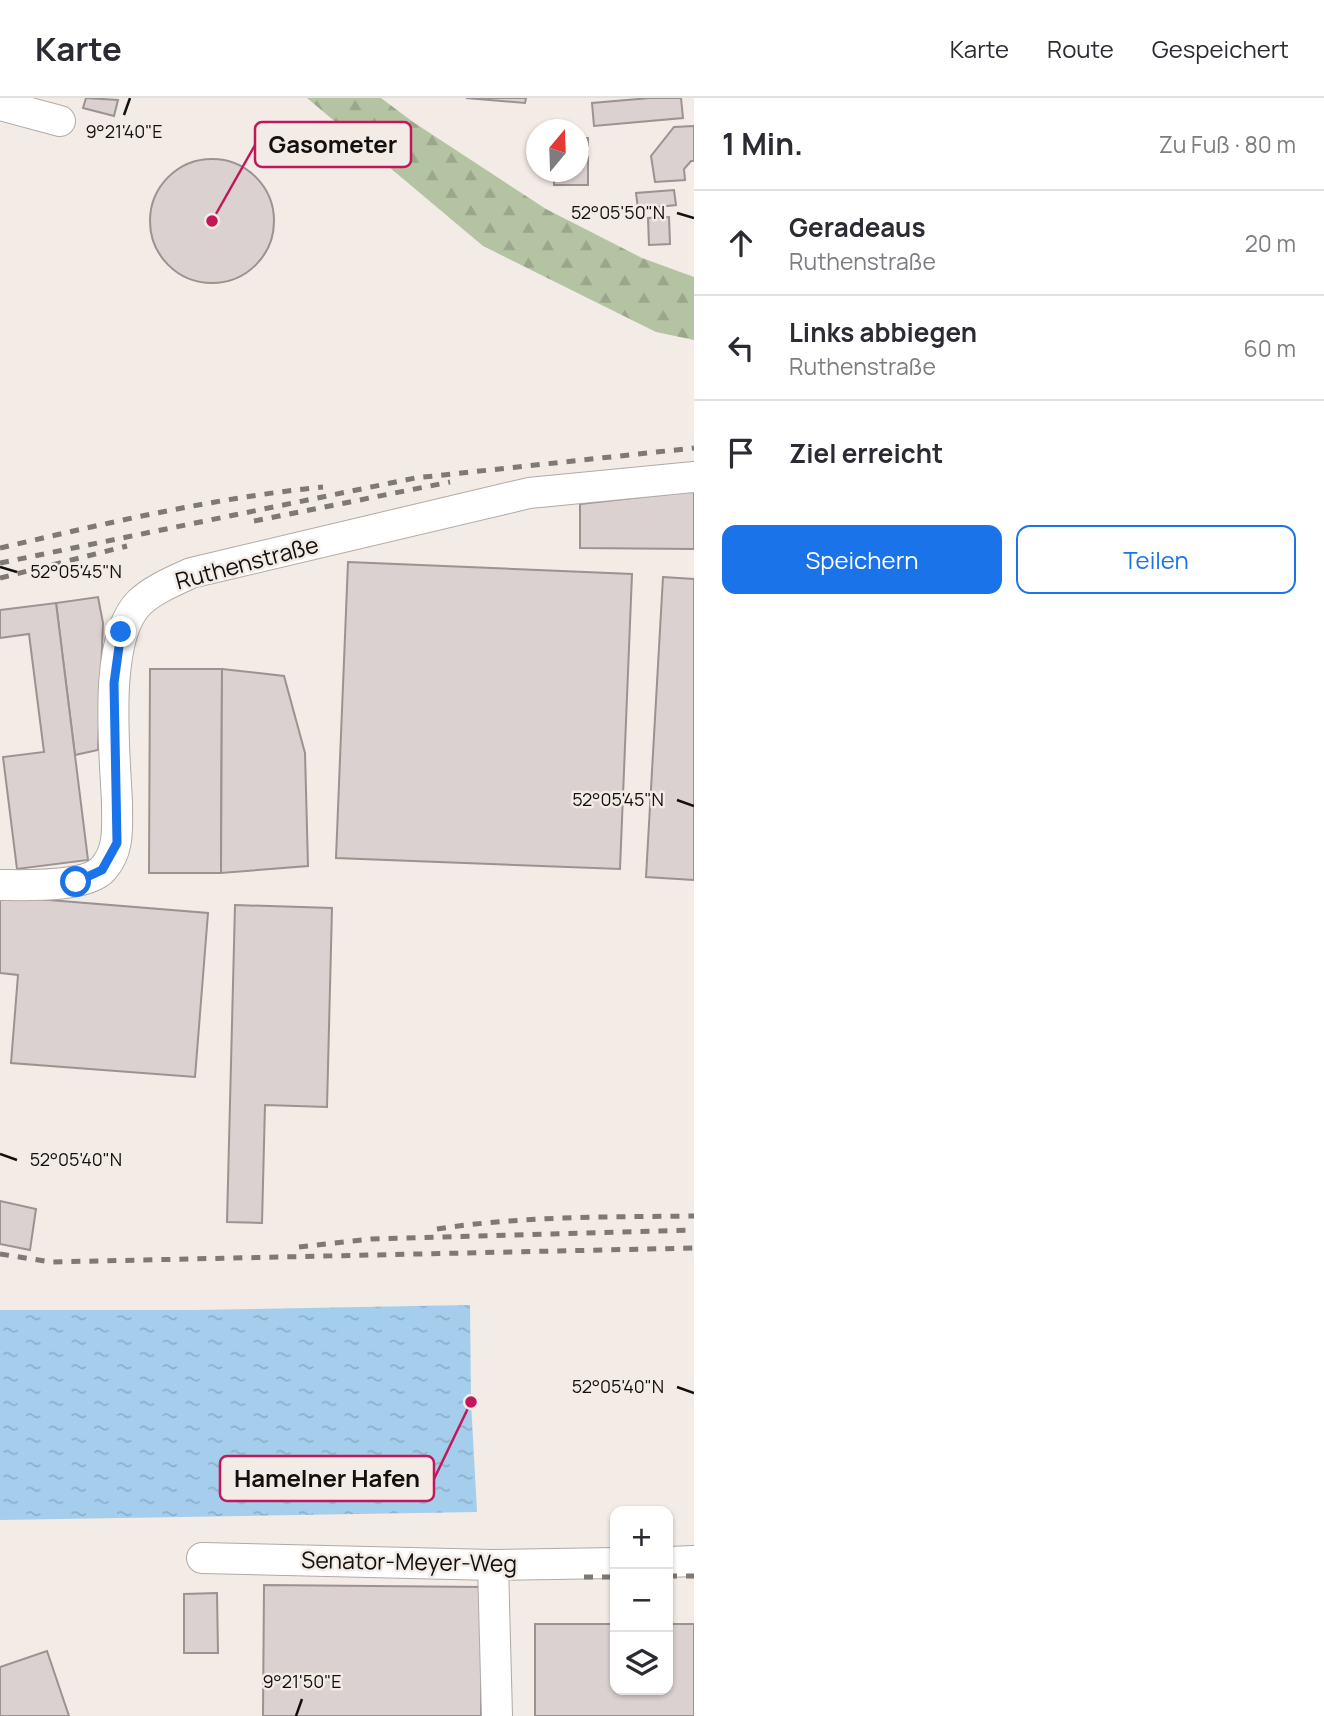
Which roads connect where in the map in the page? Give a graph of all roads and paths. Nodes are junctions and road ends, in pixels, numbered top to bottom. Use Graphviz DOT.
graph roads {
  1 [pos="0,105"];
  2 [pos="60,121"];
  3 [pos="694,477"];
  4 [pos="0,885"];
  5 [pos="202,1558"];
  6 [pos="694,1561"];
  7 [pos="673,1562"];
  8 [pos="610,1563"];
  9 [pos="494,1564"];
  10 [pos="497,1716"];
  1 -- 2 [label="street"];
  3 -- 4 [label="street, Ruthenstraße"];
  5 -- 9 [label="street, Senator-Meyer-Weg"];
  6 -- 7 [label="street"];
  8 -- 9 [label="street, Senator-Meyer-Weg"];
  9 -- 10 [label="street"];
}
